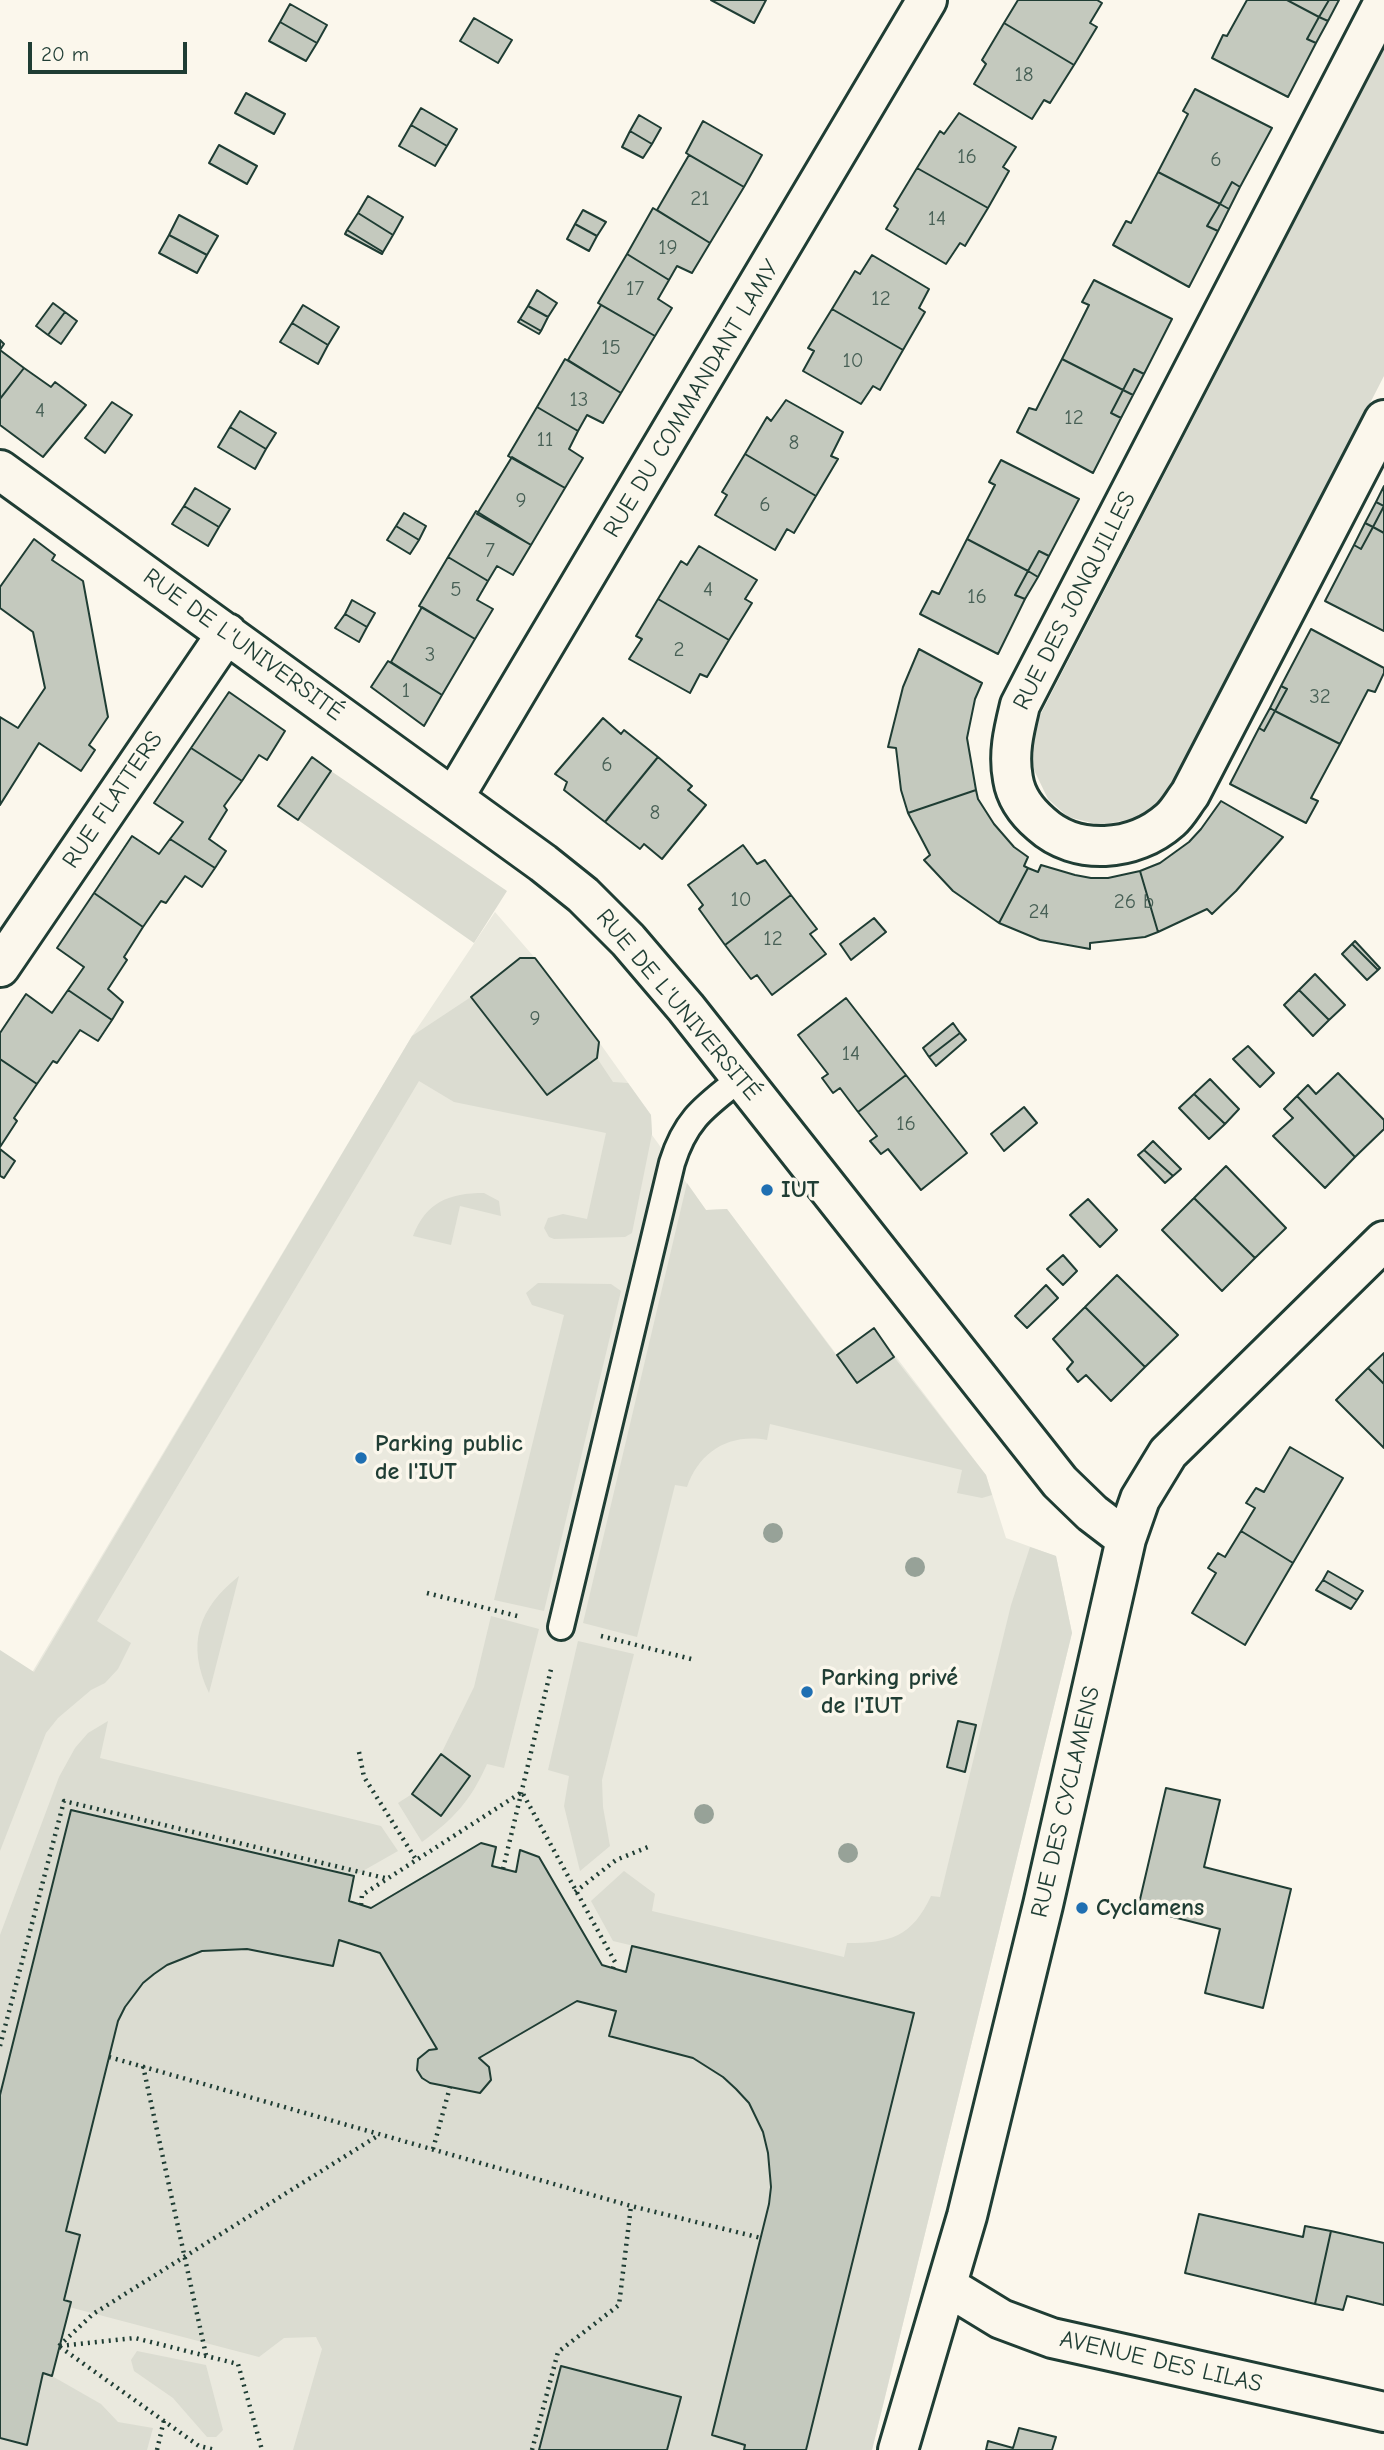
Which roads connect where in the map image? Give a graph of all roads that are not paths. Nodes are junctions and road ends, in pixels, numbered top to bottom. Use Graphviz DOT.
graph roads {
  1 [pos="928,0"];
  2 [pos="1384,2"];
  3 [pos="1384,420"];
  4 [pos="0,470"];
  5 [pos="227,633"];
  6 [pos="454,797"];
  7 [pos="0,967"];
  8 [pos="741,1078"];
  9 [pos="1384,1241"];
  10 [pos="1126,1539"];
  11 [pos="561,1627"];
  12 [pos="947,2286"];
  13 [pos="1384,2412"];
  14 [pos="898,2450"];
  1 -- 6 [label="street, RUE DU COMMANDANT LAMY"];
  2 -- 3 [label="street, RUE DES JONQUILLES"];
  4 -- 5 [label="street, RUE DE L'UNIVERSITÉ"];
  5 -- 6 [label="street, RUE DE L'UNIVERSITÉ"];
  5 -- 7 [label="street, RUE FLATTERS"];
  6 -- 8 [label="street, RUE DE L'UNIVERSITÉ"];
  8 -- 10 [label="street, RUE DE L'UNIVERSITÉ"];
  8 -- 11 [label="lane"];
  9 -- 10 [label="street, RUE DES CYCLAMENS"];
  10 -- 12 [label="street, RUE DES CYCLAMENS"];
  12 -- 13 [label="street, AVENUE DES LILAS"];
  12 -- 14 [label="street, RUE DES CYCLAMENS"];
}
